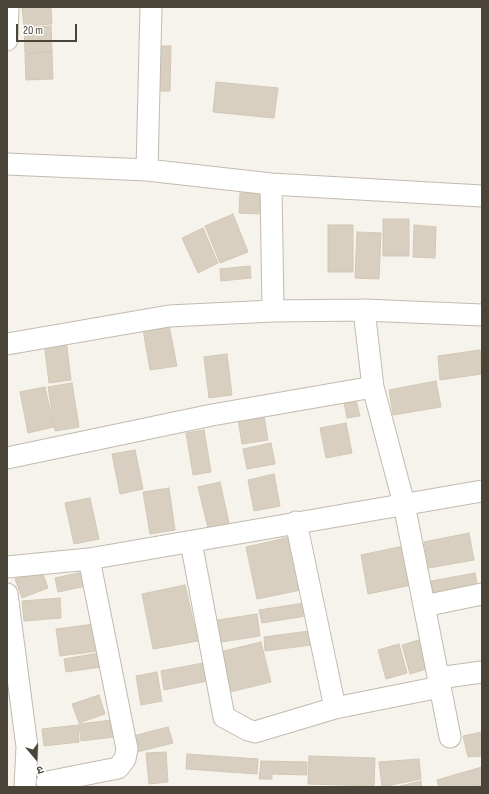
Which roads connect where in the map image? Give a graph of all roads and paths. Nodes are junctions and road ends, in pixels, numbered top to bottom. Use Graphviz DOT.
graph roads {
  1 [pos="151,7"];
  2 [pos="8,13"];
  3 [pos="7,40"];
  4 [pos="7,164"];
  5 [pos="147,170"];
  6 [pos="271,184"];
  7 [pos="482,196"];
  8 [pos="364,310"];
  9 [pos="273,311"];
  10 [pos="482,315"];
  11 [pos="7,344"];
  12 [pos="373,387"];
  13 [pos="7,458"];
  14 [pos="482,491"];
  15 [pos="404,504"];
  16 [pos="296,522"];
  17 [pos="191,542"];
  18 [pos="89,559"];
  19 [pos="7,567"];
  20 [pos="7,594"];
  21 [pos="482,594"];
  22 [pos="424,606"];
  23 [pos="482,672"];
  24 [pos="439,682"];
  25 [pos="14,705"];
  26 [pos="335,708"];
  27 [pos="450,737"];
  28 [pos="47,782"];
  29 [pos="25,787"];
  1 -- 5 [label="street"];
  2 -- 3 [label="street"];
  4 -- 5 [label="street"];
  5 -- 6 [label="street"];
  6 -- 7 [label="street"];
  6 -- 9 [label="street"];
  8 -- 9 [label="street"];
  8 -- 10 [label="street"];
  8 -- 12 [label="street"];
  9 -- 11 [label="street"];
  12 -- 13 [label="street"];
  12 -- 15 [label="street"];
  14 -- 15 [label="street"];
  15 -- 16 [label="street"];
  15 -- 22 [label="street"];
  16 -- 17 [label="street"];
  16 -- 26 [label="street"];
  17 -- 18 [label="street"];
  17 -- 26 [label="street"];
  18 -- 19 [label="street"];
  18 -- 28 [label="street"];
  20 -- 25 [label="street"];
  21 -- 22 [label="street"];
  22 -- 24 [label="street"];
  23 -- 24 [label="street"];
  24 -- 26 [label="street"];
  24 -- 27 [label="street"];
  25 -- 29 [label="street"];
}
